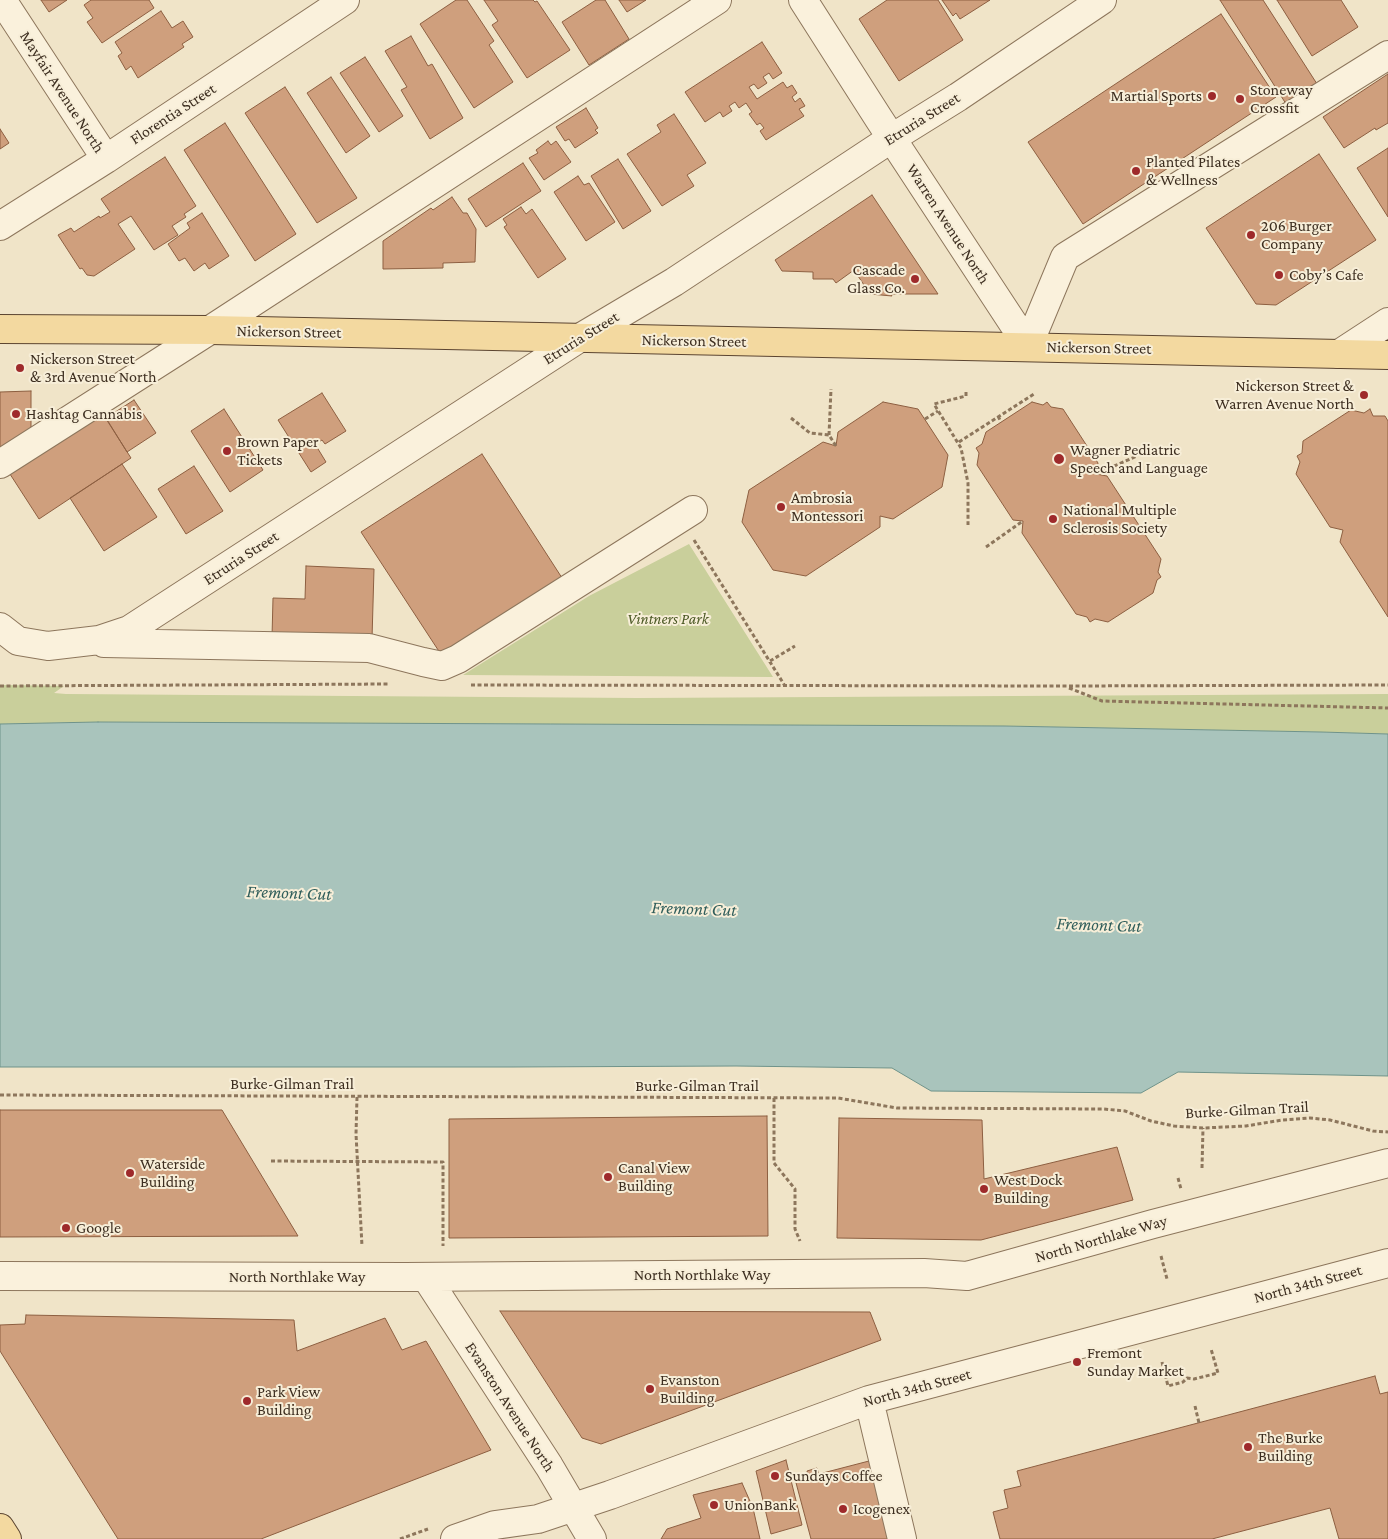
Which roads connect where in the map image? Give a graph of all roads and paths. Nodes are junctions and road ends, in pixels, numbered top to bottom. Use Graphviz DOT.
graph roads {
  1 [pos="2,0"];
  2 [pos="345,0"];
  3 [pos="717,0"];
  4 [pos="803,0"];
  5 [pos="1102,0"];
  6 [pos="1388,55"];
  7 [pos="892,138"];
  8 [pos="106,158"];
  9 [pos="0,226"];
  10 [pos="1388,322"];
  11 [pos="4,326"];
  12 [pos="210,330"];
  13 [pos="578,339"];
  14 [pos="1028,346"];
  15 [pos="1339,354"];
  16 [pos="1388,355"];
  17 [pos="831,389"];
  18 [pos="966,392"];
  19 [pos="1034,394"];
  20 [pos="938,411"];
  21 [pos="998,416"];
  22 [pos="791,418"];
  23 [pos="925,419"];
  24 [pos="1001,422"];
  25 [pos="829,435"];
  26 [pos="958,442"];
  27 [pos="836,446"];
  28 [pos="1137,456"];
  29 [pos="0,464"];
  30 [pos="1096,474"];
  31 [pos="693,510"];
  32 [pos="1023,521"];
  33 [pos="968,525"];
  34 [pos="694,540"];
  35 [pos="986,547"];
  36 [pos="0,627"];
  37 [pos="77,643"];
  38 [pos="795,646"];
  39 [pos="770,661"];
  40 [pos="395,684"];
  41 [pos="465,684"];
  42 [pos="1388,685"];
  43 [pos="0,686"];
  44 [pos="785,686"];
  45 [pos="1066,686"];
  46 [pos="1388,708"];
  47 [pos="0,1096"];
  48 [pos="356,1097"];
  49 [pos="774,1098"];
  50 [pos="1203,1128"];
  51 [pos="1388,1132"];
  52 [pos="271,1161"];
  53 [pos="358,1161"];
  54 [pos="1388,1163"];
  55 [pos="1202,1168"];
  56 [pos="800,1240"];
  57 [pos="362,1246"];
  58 [pos="443,1246"];
  59 [pos="1161,1256"];
  60 [pos="1388,1263"];
  61 [pos="0,1276"];
  62 [pos="426,1276"];
  63 [pos="1168,1279"];
  64 [pos="1212,1349"];
  65 [pos="1162,1362"];
  66 [pos="869,1400"];
  67 [pos="1195,1406"];
  68 [pos="1198,1423"];
  69 [pos="573,1507"];
  70 [pos="0,1528"];
  71 [pos="7,1539"];
  72 [pos="455,1539"];
  73 [pos="592,1539"];
  74 [pos="902,1539"];
  1 -- 8 [label="street, Mayfair Avenue North"];
  2 -- 8 [label="street, Florentia Street"];
  3 -- 12 [label="street"];
  4 -- 7 [label="street, Warren Avenue North"];
  5 -- 7 [label="street, Etruria Street"];
  6 -- 14 [label="street"];
  7 -- 13 [label="street, Etruria Street"];
  7 -- 14 [label="street, Warren Avenue North"];
  8 -- 9 [label="street, Florentia Street"];
  10 -- 15 [label="street"];
  11 -- 12 [label="main road, Nickerson Street"];
  12 -- 13 [label="main road, Nickerson Street"];
  12 -- 29 [label="street"];
  13 -- 14 [label="main road, Nickerson Street"];
  13 -- 37 [label="street, Etruria Street"];
  14 -- 15 [label="main road, Nickerson Street"];
  15 -- 16 [label="main road, Nickerson Street"];
  17 -- 25 [label="path"];
  18 -- 20 [label="path"];
  19 -- 21 [label="path"];
  20 -- 23 [label="path"];
  20 -- 26 [label="path"];
  21 -- 24 [label="path"];
  21 -- 26 [label="path"];
  22 -- 25 [label="path"];
  25 -- 27 [label="path"];
  26 -- 33 [label="path"];
  28 -- 30 [label="path"];
  31 -- 37 [label="street"];
  32 -- 35 [label="path"];
  34 -- 39 [label="path"];
  36 -- 37 [label="street, Etruria Street"];
  38 -- 39 [label="path"];
  39 -- 44 [label="path"];
  40 -- 43 [label="path"];
  41 -- 44 [label="path"];
  42 -- 45 [label="path"];
  44 -- 45 [label="path"];
  45 -- 46 [label="path"];
  47 -- 48 [label="path, Burke-Gilman Trail"];
  48 -- 49 [label="path, Burke-Gilman Trail"];
  48 -- 53 [label="path"];
  49 -- 50 [label="path, Burke-Gilman Trail"];
  49 -- 56 [label="path"];
  50 -- 51 [label="path, Burke-Gilman Trail"];
  50 -- 55 [label="path"];
  52 -- 53 [label="path"];
  53 -- 57 [label="path"];
  53 -- 58 [label="path"];
  54 -- 62 [label="street, North Northlake Way"];
  59 -- 63 [label="path"];
  60 -- 66 [label="street, North 34th Street"];
  61 -- 62 [label="street, North Northlake Way"];
  62 -- 69 [label="street, Evanston Avenue North"];
  64 -- 65 [label="path"];
  66 -- 69 [label="street, North 34th Street"];
  66 -- 74 [label="street"];
  67 -- 68 [label="path"];
  69 -- 72 [label="street, North 34th Street"];
  69 -- 73 [label="street, Evanston Avenue North"];
  70 -- 71 [label="main road"];
}
